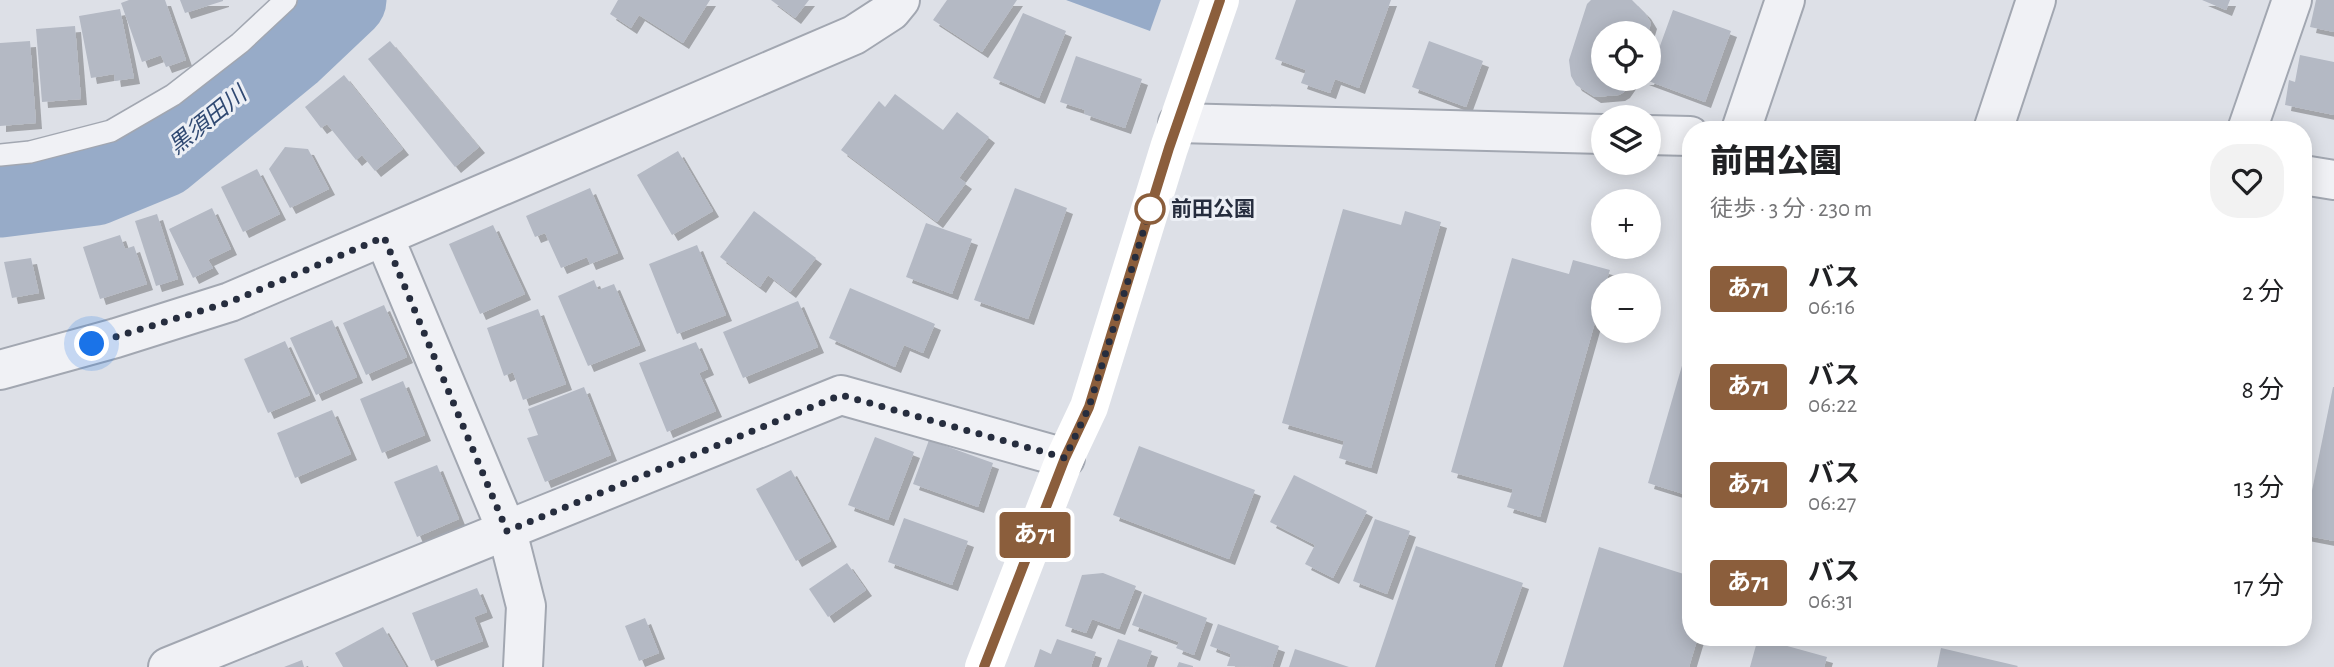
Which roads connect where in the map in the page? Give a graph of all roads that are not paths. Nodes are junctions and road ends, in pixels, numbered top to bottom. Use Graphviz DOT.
graph roads {
  1 [pos="286,0"];
  2 [pos="900,0"];
  3 [pos="1220,0"];
  4 [pos="1785,0"];
  5 [pos="2036,0"];
  6 [pos="2292,0"];
  7 [pos="1744,121"];
  8 [pos="1996,121"];
  9 [pos="2250,121"];
  10 [pos="1178,123"];
  11 [pos="1591,134"];
  12 [pos="1661,135"];
  13 [pos="1682,136"];
  14 [pos="0,155"];
  15 [pos="2312,176"];
  16 [pos="2334,180"];
  17 [pos="384,237"];
  18 [pos="0,370"];
  19 [pos="1065,458"];
  20 [pos="507,531"];
  21 [pos="168,667"];
  22 [pos="523,667"];
  23 [pos="984,667"];
  1 -- 14 [label="lane"];
  2 -- 17 [label="street"];
  3 -- 10 [label="street"];
  4 -- 7 [label="street"];
  5 -- 8 [label="street"];
  6 -- 9 [label="street"];
  10 -- 11 [label="street"];
  10 -- 19 [label="street"];
  12 -- 13 [label="street"];
  15 -- 16 [label="street"];
  17 -- 18 [label="street"];
  17 -- 20 [label="street"];
  19 -- 20 [label="street"];
  19 -- 23 [label="street"];
  20 -- 21 [label="street"];
  20 -- 22 [label="street"];
}
